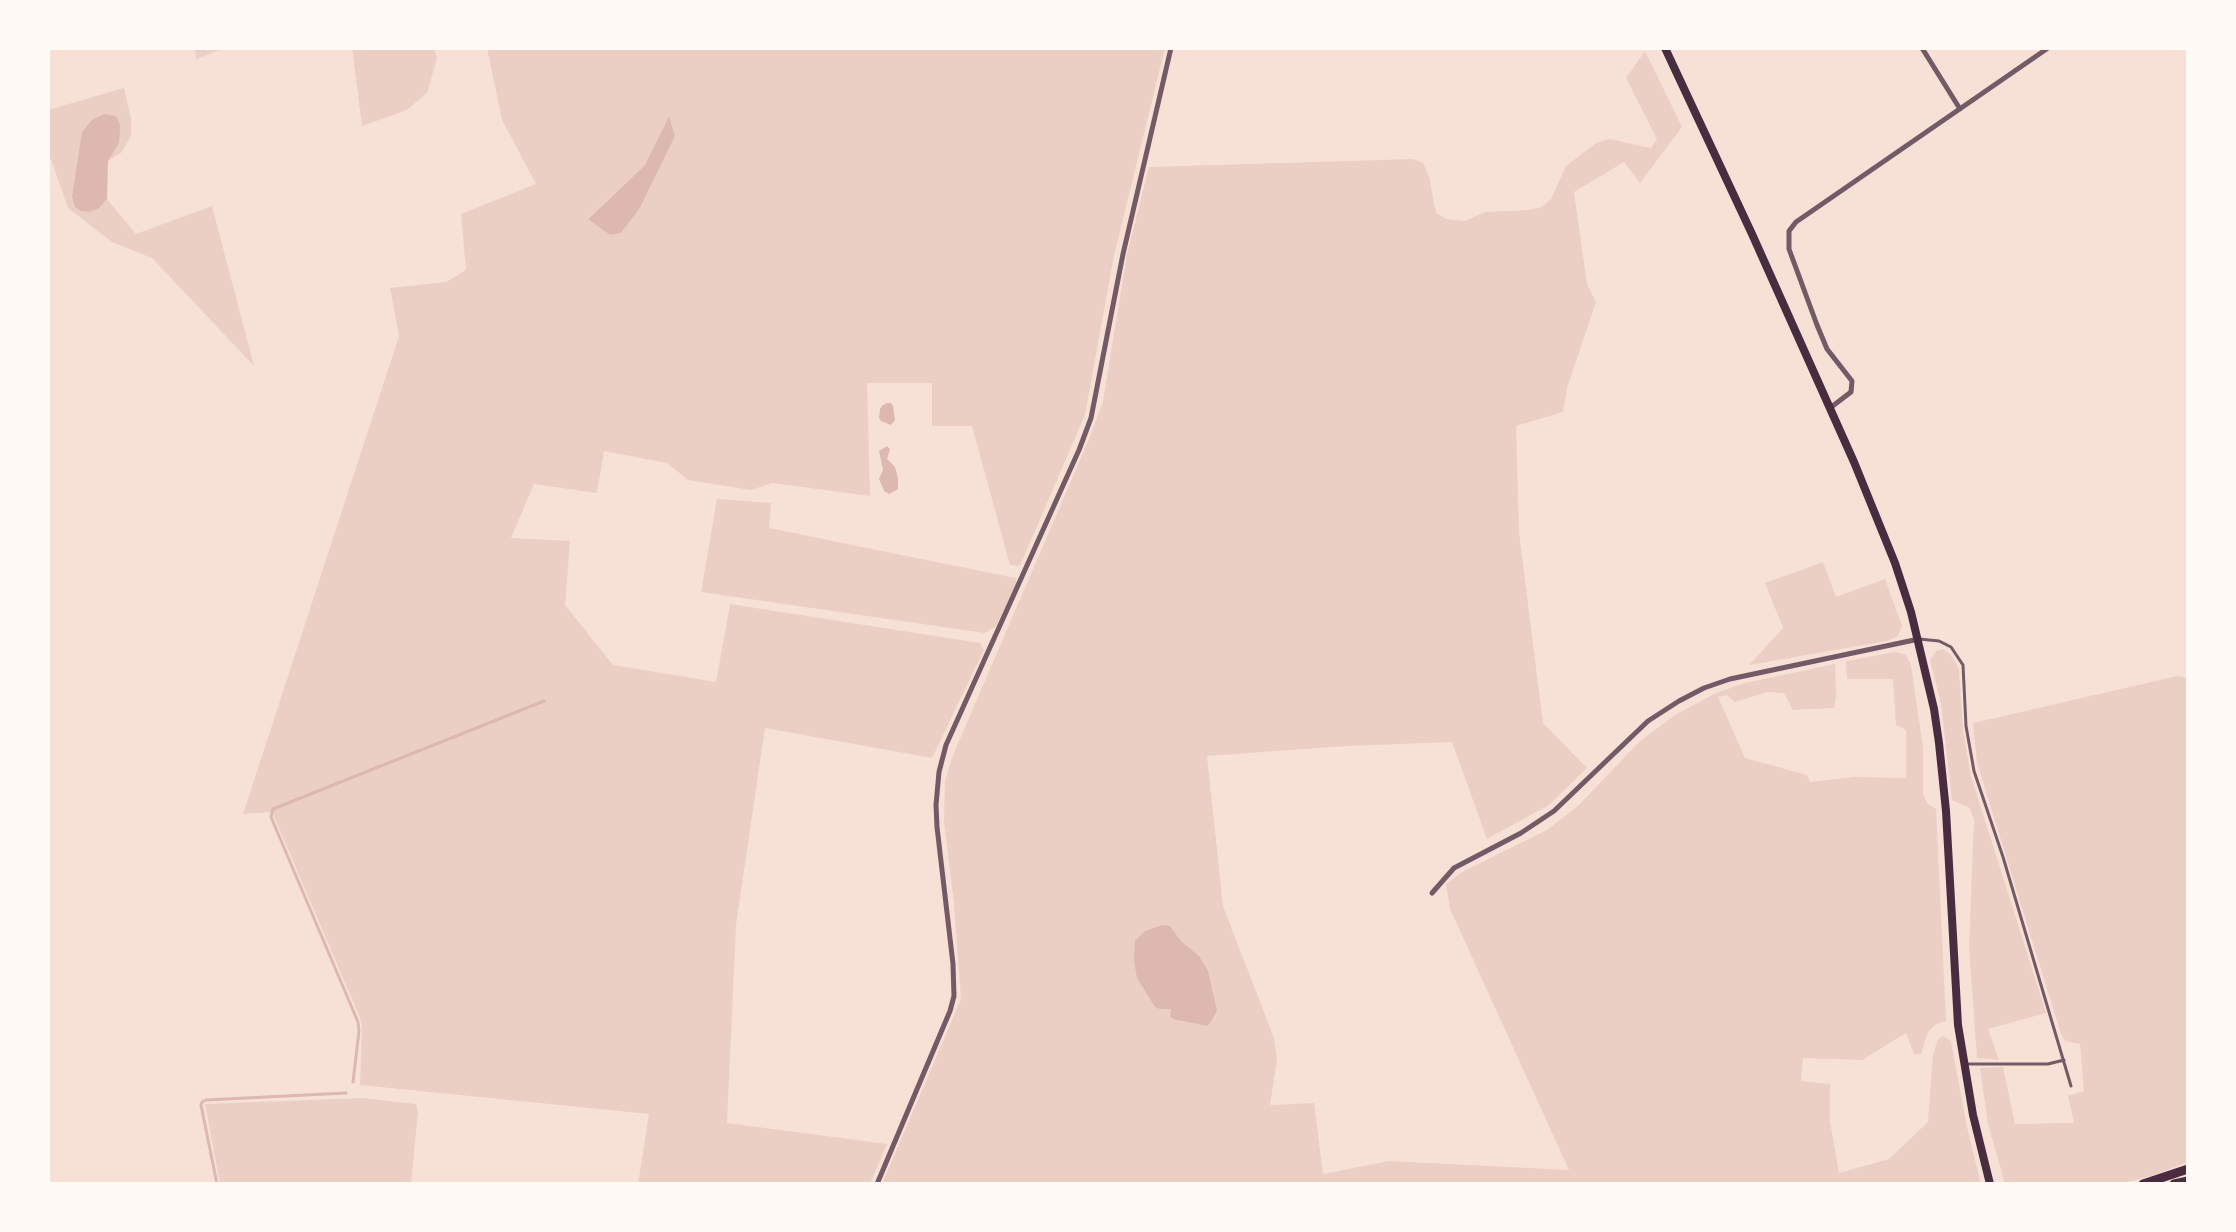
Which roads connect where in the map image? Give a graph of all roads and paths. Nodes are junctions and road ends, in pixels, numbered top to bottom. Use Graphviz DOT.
graph roads {
  1 [pos="1171,48"];
  2 [pos="1665,48"];
  3 [pos="1922,48"];
  4 [pos="2048,48"];
  5 [pos="1960,109"];
  6 [pos="1830,408"];
  7 [pos="1919,639"];
  8 [pos="1432,893"];
  9 [pos="2064,1060"];
  10 [pos="1964,1064"];
  11 [pos="2071,1086"];
  12 [pos="2188,1169"];
  13 [pos="2188,1181"];
  14 [pos="1990,1183"];
  15 [pos="878,1184"];
  16 [pos="2143,1184"];
  17 [pos="2174,1184"];
  1 -- 15 [label="street"];
  2 -- 6 [label="main road"];
  3 -- 5 [label="street"];
  4 -- 5 [label="street"];
  5 -- 6 [label="street"];
  6 -- 7 [label="main road"];
  7 -- 8 [label="street"];
  7 -- 9 [label="lane"];
  7 -- 10 [label="main road"];
  9 -- 10 [label="lane"];
  9 -- 11 [label="lane"];
  10 -- 14 [label="main road"];
  12 -- 16 [label="highway"];
  13 -- 17 [label="highway"];
}
